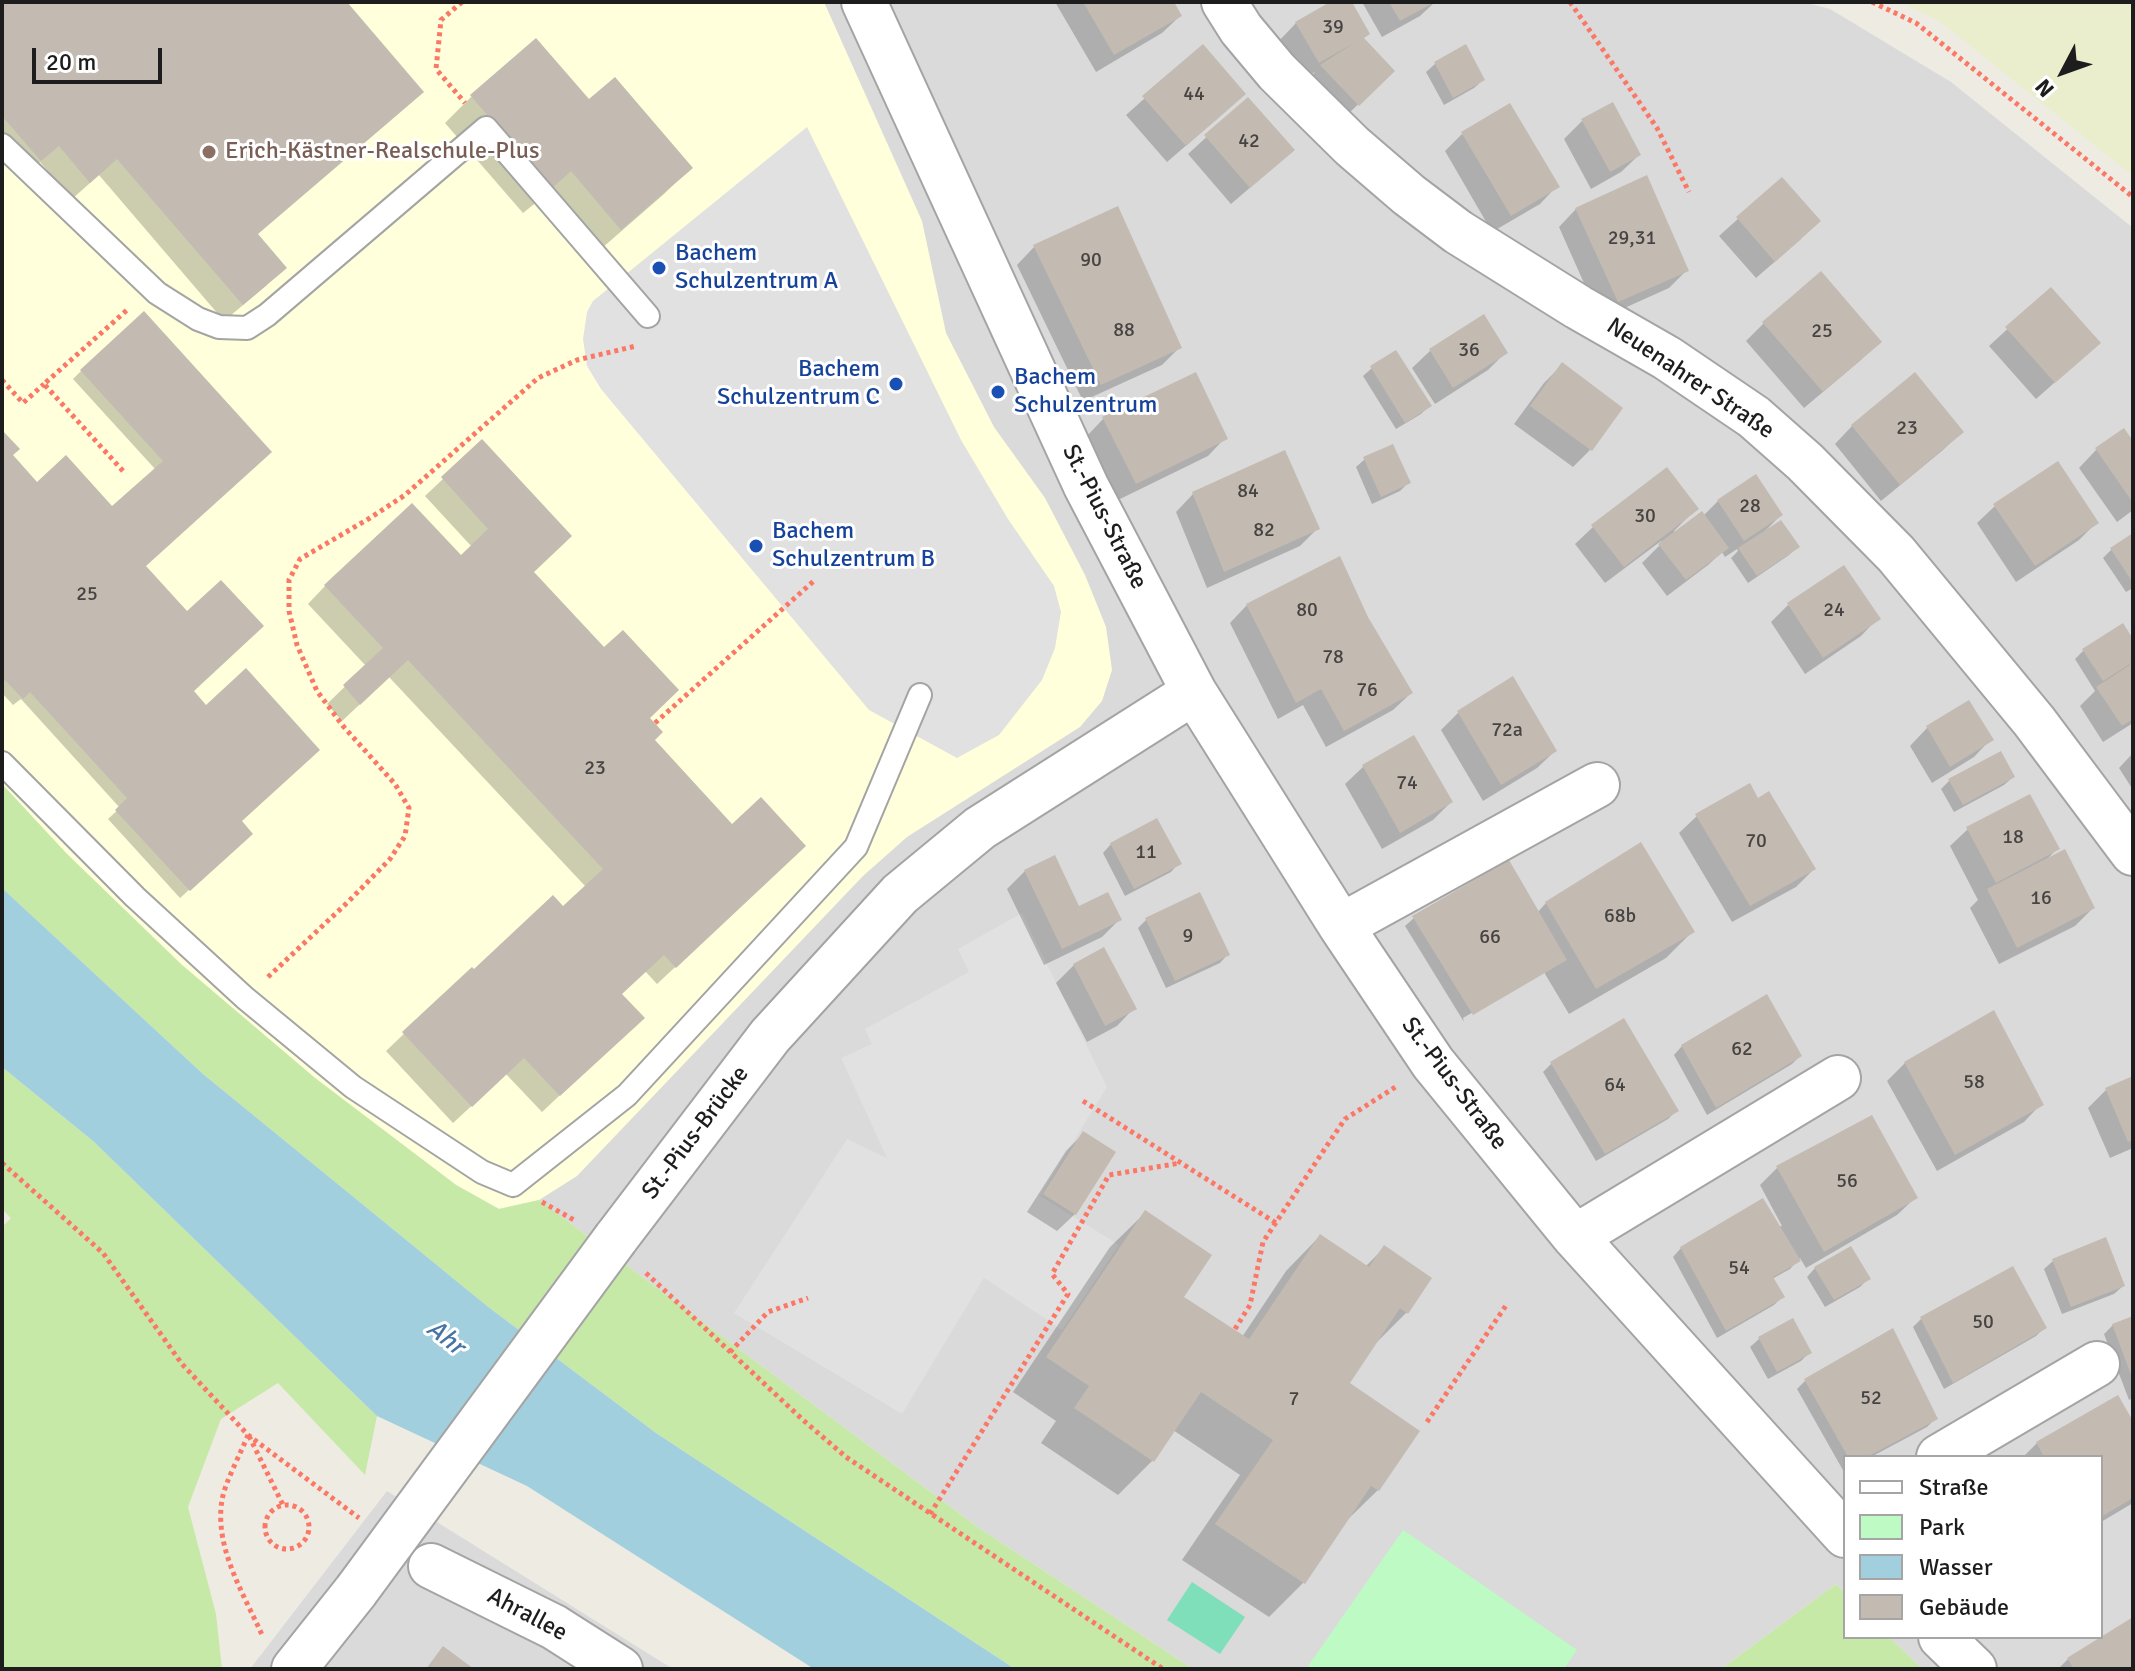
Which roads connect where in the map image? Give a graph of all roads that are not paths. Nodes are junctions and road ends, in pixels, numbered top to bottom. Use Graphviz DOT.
graph roads {
  1 [pos="864,2"];
  2 [pos="1224,2"];
  3 [pos="2,145"];
  4 [pos="648,316"];
  5 [pos="1194,692"];
  6 [pos="920,695"];
  7 [pos="2,763"];
  8 [pos="1597,785"];
  9 [pos="2133,853"];
  10 [pos="1341,926"];
  11 [pos="1838,1078"];
  12 [pos="1575,1237"];
  13 [pos="2097,1364"];
  14 [pos="1942,1455"];
  15 [pos="1841,1522"];
  16 [pos="431,1566"];
  17 [pos="1943,1639"];
  18 [pos="294,1669"];
  19 [pos="620,1669"];
  20 [pos="1974,1669"];
  1 -- 5 [label="street, St.-Pius-Straße"];
  2 -- 9 [label="street, Neuenahrer Straße"];
  3 -- 4 [label="lane"];
  5 -- 10 [label="street, St.-Pius-Straße"];
  5 -- 18 [label="street, St.-Pius-Brücke, bridge"];
  6 -- 7 [label="lane"];
  8 -- 10 [label="street"];
  10 -- 12 [label="street, St.-Pius-Straße"];
  11 -- 12 [label="street"];
  12 -- 15 [label="street, St.-Pius-Straße"];
  13 -- 14 [label="street"];
  16 -- 19 [label="street, Ahrallee"];
  17 -- 20 [label="street"];
}
